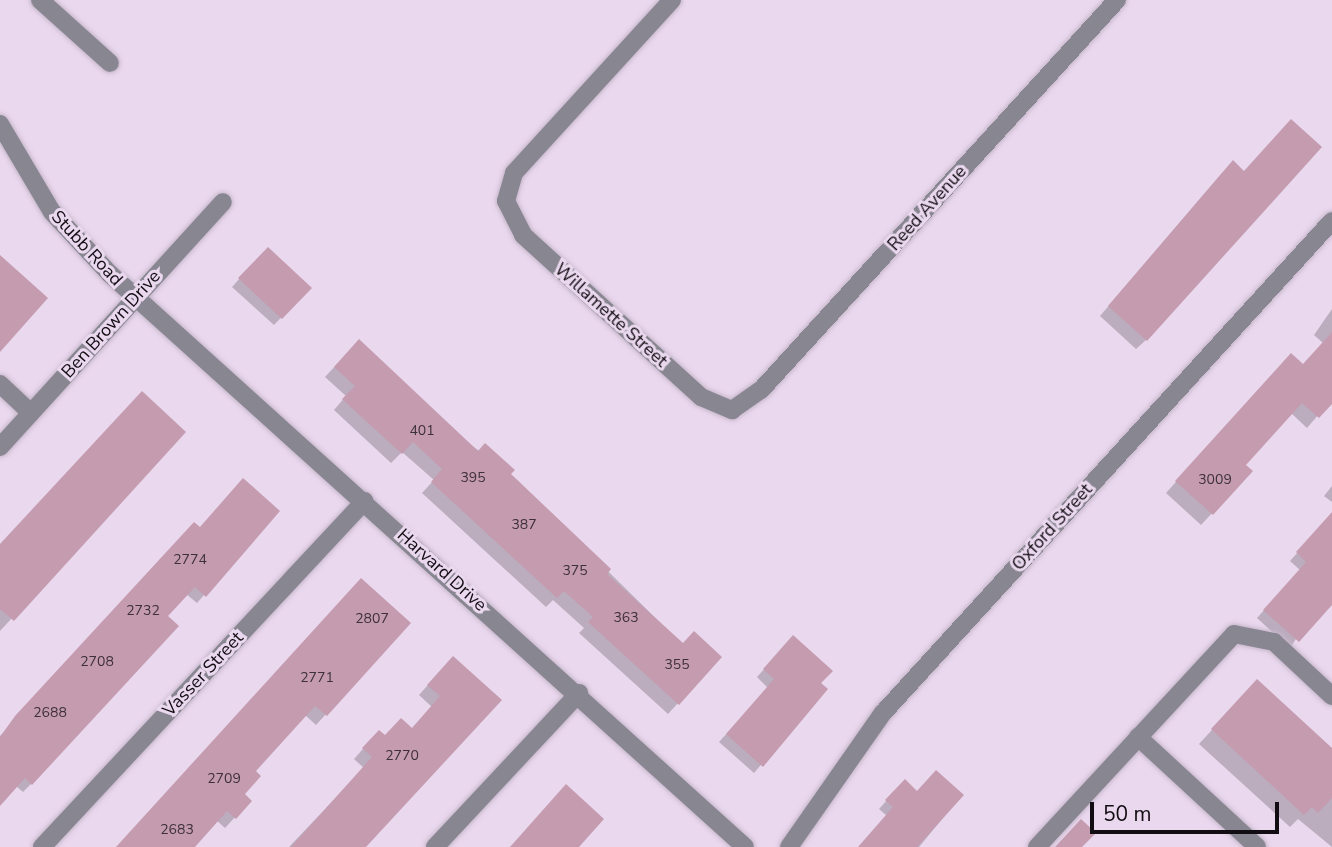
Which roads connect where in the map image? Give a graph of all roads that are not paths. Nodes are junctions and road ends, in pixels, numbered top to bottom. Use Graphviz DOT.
graph roads {
  1 [pos="40,0"];
  2 [pos="672,0"];
  3 [pos="1117,0"];
  4 [pos="110,63"];
  5 [pos="0,124"];
  6 [pos="222,202"];
  7 [pos="1332,221"];
  8 [pos="134,297"];
  9 [pos="0,384"];
  10 [pos="732,410"];
  11 [pos="31,413"];
  12 [pos="0,447"];
  13 [pos="365,501"];
  14 [pos="579,693"];
  15 [pos="1332,696"];
  16 [pos="1138,737"];
  17 [pos="42,847"];
  18 [pos="435,847"];
  19 [pos="746,847"];
  20 [pos="789,847"];
  21 [pos="1037,847"];
  22 [pos="1257,847"];
  1 -- 4 [label="street"];
  2 -- 10 [label="street, Willamette Street"];
  3 -- 10 [label="street, Reed Avenue"];
  5 -- 8 [label="street, Stubb Road"];
  6 -- 8 [label="street, Ben Brown Drive"];
  7 -- 20 [label="street, Oxford Street"];
  8 -- 11 [label="street, Ben Brown Drive"];
  8 -- 13 [label="street, Harvard Drive"];
  9 -- 11 [label="street"];
  11 -- 12 [label="street, Ben Brown Drive"];
  13 -- 14 [label="street, Harvard Drive"];
  13 -- 17 [label="street, Vasser Street"];
  14 -- 18 [label="street"];
  14 -- 19 [label="street, Harvard Drive"];
  15 -- 16 [label="street"];
  16 -- 21 [label="street"];
  16 -- 22 [label="street"];
}
